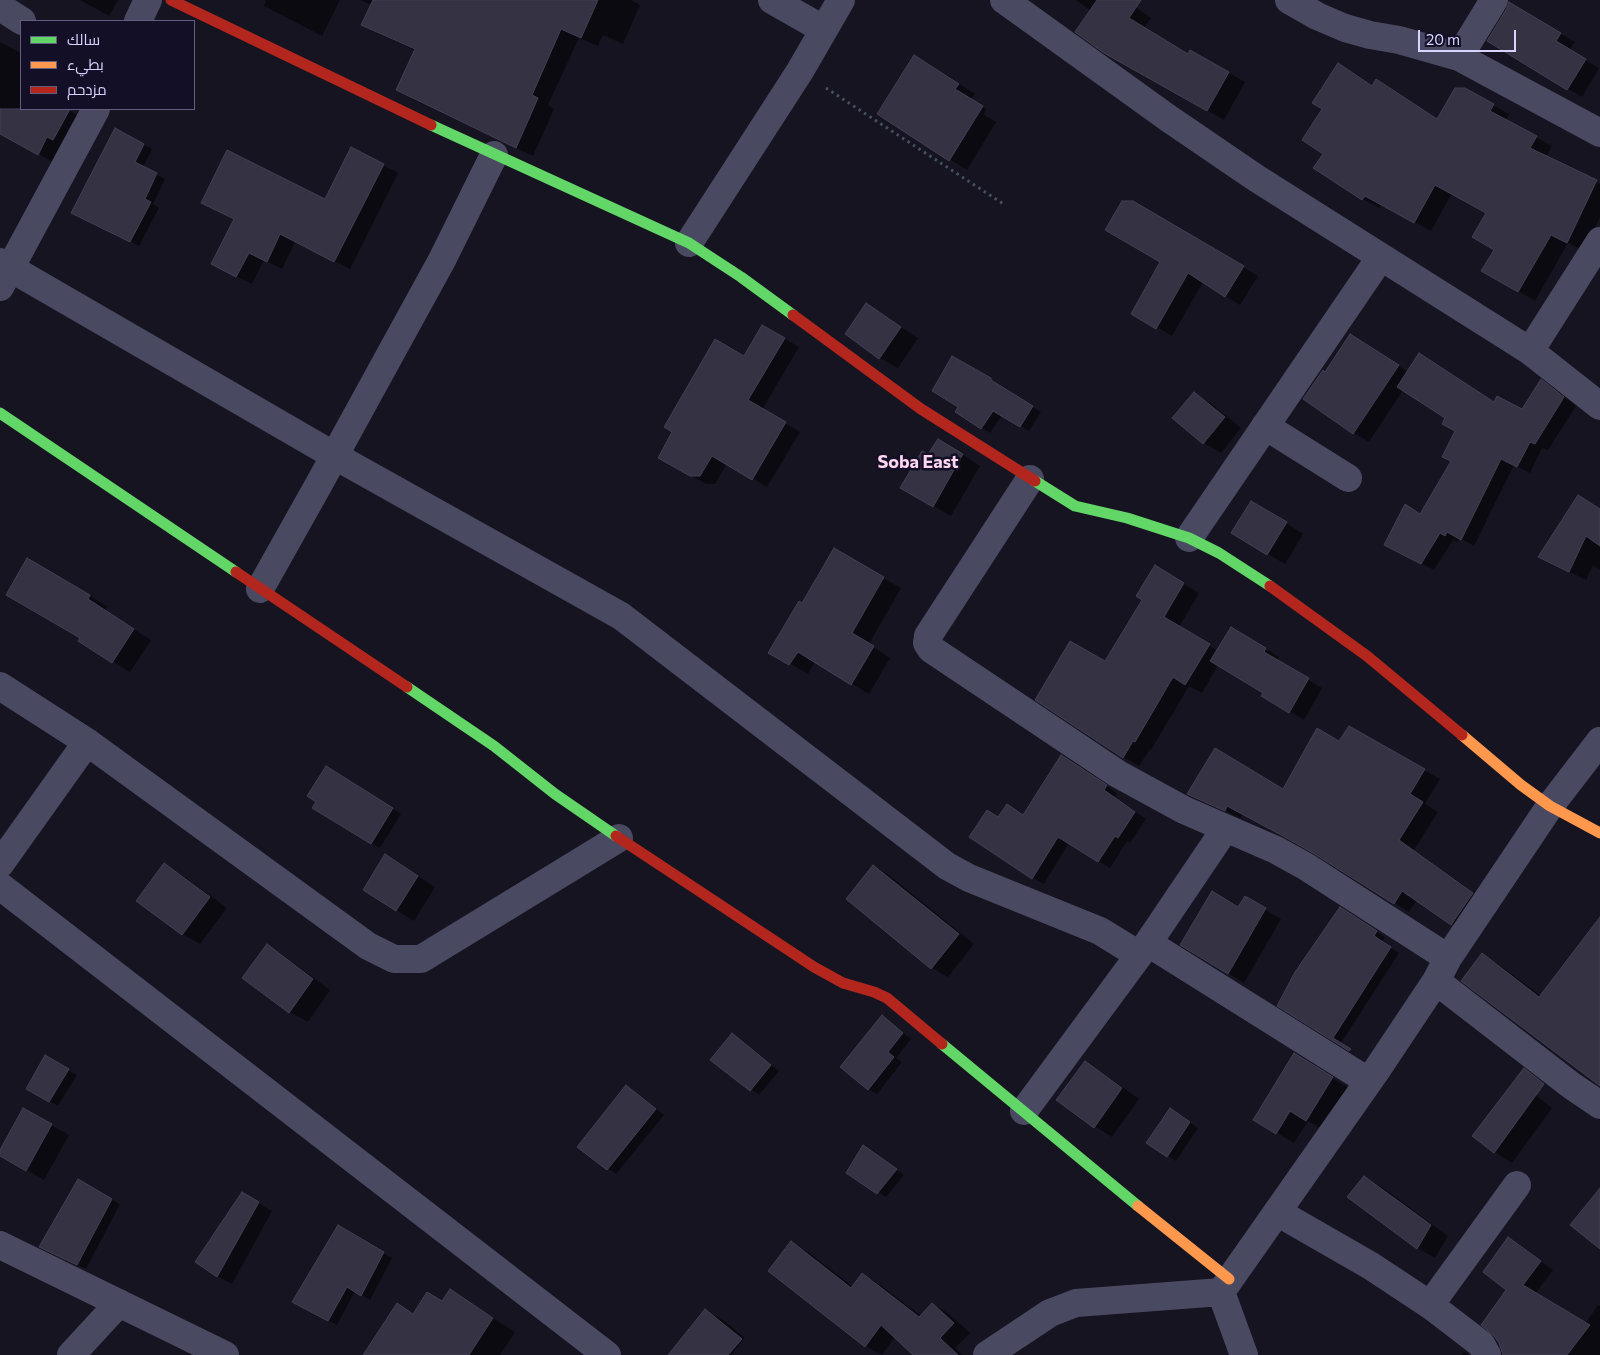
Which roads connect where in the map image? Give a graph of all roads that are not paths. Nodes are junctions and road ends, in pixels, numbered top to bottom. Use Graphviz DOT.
graph roads {
  1 [pos="148,0"];
  2 [pos="171,0"];
  3 [pos="772,0"];
  4 [pos="841,0"];
  5 [pos="1004,0"];
  6 [pos="1289,0"];
  7 [pos="1494,0"];
  8 [pos="0,7"];
  9 [pos="20,20"];
  10 [pos="138,20"];
  11 [pos="823,29"];
  12 [pos="1459,57"];
  13 [pos="95,110"];
  14 [pos="1600,133"];
  15 [pos="494,156"];
  16 [pos="1600,241"];
  17 [pos="688,243"];
  18 [pos="1380,258"];
  19 [pos="3,272"];
  20 [pos="1530,351"];
  21 [pos="1600,406"];
  22 [pos="0,413"];
  23 [pos="1265,426"];
  24 [pos="335,456"];
  25 [pos="1348,478"];
  26 [pos="1030,479"];
  27 [pos="1189,538"];
  28 [pos="260,589"];
  29 [pos="0,686"];
  30 [pos="1600,740"];
  31 [pos="87,742"];
  32 [pos="1550,806"];
  33 [pos="1225,829"];
  34 [pos="1600,833"];
  35 [pos="619,838"];
  36 [pos="0,864"];
  37 [pos="0,886"];
  38 [pos="1144,949"];
  39 [pos="1442,969"];
  40 [pos="1368,1081"];
  41 [pos="1600,1105"];
  42 [pos="1024,1111"];
  43 [pos="1517,1186"];
  44 [pos="1277,1212"];
  45 [pos="0,1244"];
  46 [pos="1225,1285"];
  47 [pos="119,1303"];
  48 [pos="1430,1305"];
  49 [pos="71,1355"];
  50 [pos="225,1355"];
  51 [pos="607,1355"];
  52 [pos="987,1355"];
  53 [pos="1244,1355"];
  54 [pos="1487,1355"];
  1 -- 10 [label="street"];
  2 -- 15 [label="street"];
  3 -- 11 [label="street"];
  4 -- 11 [label="street"];
  5 -- 18 [label="street"];
  6 -- 12 [label="street"];
  7 -- 12 [label="street"];
  8 -- 9 [label="street"];
  11 -- 17 [label="street"];
  12 -- 14 [label="street"];
  13 -- 19 [label="street"];
  15 -- 17 [label="street"];
  15 -- 24 [label="street"];
  16 -- 20 [label="street"];
  17 -- 26 [label="street"];
  18 -- 20 [label="street"];
  18 -- 23 [label="street"];
  19 -- 24 [label="street"];
  20 -- 21 [label="street"];
  22 -- 28 [label="street"];
  23 -- 25 [label="street"];
  23 -- 27 [label="street"];
  24 -- 28 [label="street"];
  24 -- 38 [label="street"];
  26 -- 27 [label="street"];
  26 -- 33 [label="street"];
  27 -- 32 [label="street"];
  28 -- 35 [label="street"];
  29 -- 31 [label="street"];
  30 -- 32 [label="street"];
  31 -- 35 [label="street"];
  31 -- 36 [label="street"];
  32 -- 34 [label="street"];
  32 -- 39 [label="street"];
  33 -- 38 [label="street"];
  33 -- 39 [label="street"];
  35 -- 42 [label="street"];
  37 -- 51 [label="street"];
  38 -- 40 [label="street"];
  38 -- 42 [label="street"];
  39 -- 40 [label="street"];
  39 -- 41 [label="street"];
  40 -- 44 [label="street"];
  42 -- 46 [label="street"];
  43 -- 48 [label="street"];
  44 -- 46 [label="street"];
  44 -- 48 [label="street"];
  45 -- 47 [label="street"];
  46 -- 52 [label="street"];
  46 -- 53 [label="street"];
  47 -- 49 [label="street"];
  47 -- 50 [label="street"];
  48 -- 54 [label="street"];
}
